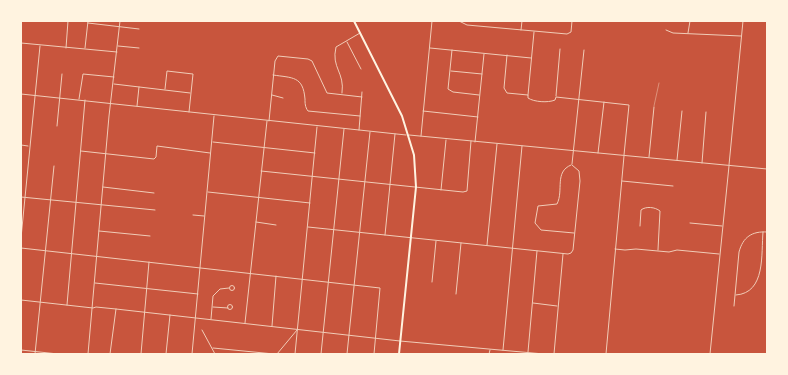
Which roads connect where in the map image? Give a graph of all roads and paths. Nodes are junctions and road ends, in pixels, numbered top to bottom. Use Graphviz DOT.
graph roads {
  1 [pos="68,21"];
  2 [pos="120,21"];
  3 [pos="354,21"];
  4 [pos="432,21"];
  5 [pos="459,21"];
  6 [pos="522,21"];
  7 [pos="572,21"];
  8 [pos="690,21"];
  9 [pos="743,21"];
  10 [pos="88,22"];
  11 [pos="120,26"];
  12 [pos="139,29"];
  13 [pos="521,30"];
  14 [pos="666,30"];
  15 [pos="534,31"];
  16 [pos="360,34"];
  17 [pos="688,34"];
  18 [pos="742,36"];
  19 [pos="346,41"];
  20 [pos="21,43"];
  21 [pos="40,46"];
  22 [pos="118,46"];
  23 [pos="66,48"];
  24 [pos="85,48"];
  25 [pos="139,48"];
  26 [pos="430,48"];
  27 [pos="560,49"];
  28 [pos="452,50"];
  29 [pos="584,50"];
  30 [pos="117,52"];
  31 [pos="484,53"];
  32 [pos="506,55"];
  33 [pos="531,58"];
  34 [pos="361,69"];
  35 [pos="450,70"];
  36 [pos="62,74"];
  37 [pos="482,74"];
  38 [pos="273,75"];
  39 [pos="114,77"];
  40 [pos="658,83"];
  41 [pos="114,84"];
  42 [pos="140,87"];
  43 [pos="165,89"];
  44 [pos="362,92"];
  45 [pos="191,93"];
  46 [pos="21,94"];
  47 [pos="342,94"];
  48 [pos="34,95"];
  49 [pos="271,95"];
  50 [pos="480,95"];
  51 [pos="528,95"];
  52 [pos="362,96"];
  53 [pos="556,97"];
  54 [pos="60,98"];
  55 [pos="282,98"];
  56 [pos="578,99"];
  57 [pos="79,100"];
  58 [pos="85,100"];
  59 [pos="604,101"];
  60 [pos="111,103"];
  61 [pos="137,106"];
  62 [pos="654,108"];
  63 [pos="423,111"];
  64 [pos="682,111"];
  65 [pos="189,112"];
  66 [pos="706,112"];
  67 [pos="214,115"];
  68 [pos="360,116"];
  69 [pos="478,117"];
  70 [pos="268,121"];
  71 [pos="57,126"];
  72 [pos="317,126"];
  73 [pos="344,129"];
  74 [pos="359,130"];
  75 [pos="370,132"];
  76 [pos="395,134"];
  77 [pos="410,135"];
  78 [pos="420,137"];
  79 [pos="446,139"];
  80 [pos="212,142"];
  81 [pos="471,142"];
  82 [pos="475,142"];
  83 [pos="497,144"];
  84 [pos="21,145"];
  85 [pos="29,146"];
  86 [pos="264,146"];
  87 [pos="522,146"];
  88 [pos="80,151"];
  89 [pos="573,151"];
  90 [pos="315,152"];
  91 [pos="211,153"];
  92 [pos="598,153"];
  93 [pos="106,154"];
  94 [pos="624,156"];
  95 [pos="649,158"];
  96 [pos="676,160"];
  97 [pos="702,163"];
  98 [pos="572,165"];
  99 [pos="729,165"];
  100 [pos="54,166"];
  101 [pos="767,169"];
  102 [pos="261,172"];
  103 [pos="312,176"];
  104 [pos="339,179"];
  105 [pos="622,181"];
  106 [pos="365,182"];
  107 [pos="390,184"];
  108 [pos="673,186"];
  109 [pos="103,187"];
  110 [pos="416,187"];
  111 [pos="441,190"];
  112 [pos="207,192"];
  113 [pos="154,193"];
  114 [pos="21,197"];
  115 [pos="24,197"];
  116 [pos="259,197"];
  117 [pos="51,200"];
  118 [pos="75,202"];
  119 [pos="310,203"];
  120 [pos="101,205"];
  121 [pos="155,210"];
  122 [pos="193,215"];
  123 [pos="205,216"];
  124 [pos="255,222"];
  125 [pos="690,223"];
  126 [pos="276,225"];
  127 [pos="640,226"];
  128 [pos="723,226"];
  129 [pos="307,227"];
  130 [pos="334,230"];
  131 [pos="98,231"];
  132 [pos="360,232"];
  133 [pos="763,232"];
  134 [pos="767,232"];
  135 [pos="575,233"];
  136 [pos="385,235"];
  137 [pos="150,236"];
  138 [pos="21,238"];
  139 [pos="411,238"];
  140 [pos="436,240"];
  141 [pos="461,243"];
  142 [pos="487,245"];
  143 [pos="21,248"];
  144 [pos="512,248"];
  145 [pos="615,249"];
  146 [pos="46,250"];
  147 [pos="537,250"];
  148 [pos="658,251"];
  149 [pos="71,253"];
  150 [pos="563,253"];
  151 [pos="720,254"];
  152 [pos="96,256"];
  153 [pos="149,261"];
  154 [pos="200,267"];
  155 [pos="251,273"];
  156 [pos="276,276"];
  157 [pos="302,279"];
  158 [pos="94,282"];
  159 [pos="329,282"];
  160 [pos="432,282"];
  161 [pos="355,285"];
  162 [pos="147,287"];
  163 [pos="229,288"];
  164 [pos="198,294"];
  165 [pos="456,294"];
  166 [pos="735,295"];
  167 [pos="21,300"];
  168 [pos="40,302"];
  169 [pos="532,303"];
  170 [pos="67,305"];
  171 [pos="558,306"];
  172 [pos="734,306"];
  173 [pos="212,307"];
  174 [pos="93,308"];
  175 [pos="228,308"];
  176 [pos="116,309"];
  177 [pos="145,312"];
  178 [pos="170,315"];
  179 [pos="195,318"];
  180 [pos="211,320"];
  181 [pos="245,323"];
  182 [pos="272,326"];
  183 [pos="202,330"];
  184 [pos="298,330"];
  185 [pos="323,332"];
  186 [pos="349,335"];
  187 [pos="375,338"];
  188 [pos="400,341"];
  189 [pos="213,348"];
  190 [pos="490,349"];
  191 [pos="21,350"];
  192 [pos="503,350"];
  193 [pos="514,351"];
  194 [pos="528,352"];
  195 [pos="36,353"];
  196 [pos="58,354"];
  197 [pos="88,354"];
  198 [pos="110,354"];
  199 [pos="141,354"];
  200 [pos="166,354"];
  201 [pos="192,354"];
  202 [pos="215,354"];
  203 [pos="274,354"];
  204 [pos="277,354"];
  205 [pos="295,354"];
  206 [pos="321,354"];
  207 [pos="347,354"];
  208 [pos="374,354"];
  209 [pos="399,354"];
  210 [pos="489,354"];
  211 [pos="513,354"];
  212 [pos="544,354"];
  213 [pos="554,354"];
  214 [pos="606,354"];
  215 [pos="710,354"];
  1 -- 23 [label="street"];
  2 -- 11 [label="street"];
  3 -- 16 [label="highway"];
  4 -- 26 [label="street"];
  5 -- 13 [label="street"];
  6 -- 13 [label="street"];
  7 -- 15 [label="street"];
  8 -- 17 [label="street"];
  9 -- 18 [label="street"];
  10 -- 11 [label="street"];
  10 -- 24 [label="street"];
  11 -- 12 [label="street"];
  11 -- 22 [label="street"];
  13 -- 15 [label="street"];
  14 -- 17 [label="street"];
  15 -- 33 [label="street"];
  16 -- 19 [label="street"];
  16 -- 77 [label="highway"];
  17 -- 18 [label="street"];
  18 -- 99 [label="street"];
  19 -- 34 [label="street"];
  19 -- 47 [label="street"];
  20 -- 21 [label="street"];
  21 -- 23 [label="street"];
  21 -- 48 [label="street"];
  22 -- 25 [label="street"];
  22 -- 30 [label="street"];
  23 -- 24 [label="street"];
  24 -- 30 [label="street"];
  26 -- 28 [label="street"];
  26 -- 63 [label="street"];
  27 -- 53 [label="street"];
  28 -- 31 [label="street"];
  28 -- 35 [label="street"];
  29 -- 56 [label="street"];
  30 -- 39 [label="street"];
  31 -- 32 [label="street"];
  31 -- 37 [label="street"];
  32 -- 33 [label="street"];
  32 -- 51 [label="street"];
  33 -- 51 [label="street"];
  35 -- 37 [label="street"];
  35 -- 50 [label="street"];
  36 -- 54 [label="street"];
  37 -- 50 [label="street"];
  38 -- 47 [label="street"];
  38 -- 49 [label="street"];
  38 -- 68 [label="street"];
  39 -- 41 [label="street"];
  39 -- 57 [label="street"];
  40 -- 62 [label="lane"];
  41 -- 42 [label="street"];
  41 -- 60 [label="street"];
  42 -- 43 [label="street"];
  42 -- 61 [label="street"];
  43 -- 45 [label="street"];
  43 -- 45 [label="street"];
  44 -- 52 [label="street"];
  45 -- 65 [label="street"];
  46 -- 48 [label="street"];
  47 -- 52 [label="street"];
  48 -- 54 [label="street"];
  48 -- 85 [label="street"];
  49 -- 55 [label="street"];
  49 -- 70 [label="street"];
  50 -- 69 [label="street"];
  51 -- 53 [label="street"];
  52 -- 68 [label="street"];
  53 -- 56 [label="street"];
  54 -- 57 [label="street"];
  54 -- 71 [label="street"];
  56 -- 59 [label="street"];
  56 -- 89 [label="street"];
  57 -- 58 [label="street"];
  58 -- 60 [label="street"];
  58 -- 88 [label="street"];
  59 -- 92 [label="street"];
  59 -- 94 [label="street"];
  60 -- 61 [label="street"];
  60 -- 93 [label="street"];
  61 -- 65 [label="street"];
  62 -- 95 [label="street"];
  63 -- 69 [label="street"];
  63 -- 78 [label="street"];
  64 -- 96 [label="street"];
  65 -- 67 [label="street"];
  66 -- 97 [label="street"];
  67 -- 70 [label="street"];
  67 -- 80 [label="street"];
  68 -- 74 [label="street"];
  69 -- 82 [label="street"];
  70 -- 72 [label="street"];
  70 -- 86 [label="street"];
  72 -- 73 [label="street"];
  72 -- 90 [label="street"];
  73 -- 74 [label="street"];
  73 -- 104 [label="street"];
  74 -- 75 [label="street"];
  75 -- 76 [label="street"];
  75 -- 106 [label="street"];
  76 -- 77 [label="street"];
  76 -- 107 [label="street"];
  77 -- 78 [label="street"];
  77 -- 110 [label="highway"];
  78 -- 79 [label="street"];
  79 -- 81 [label="street"];
  79 -- 111 [label="street"];
  80 -- 86 [label="street"];
  80 -- 91 [label="street"];
  81 -- 82 [label="street"];
  81 -- 111 [label="street"];
  82 -- 83 [label="street"];
  83 -- 87 [label="street"];
  83 -- 142 [label="street"];
  84 -- 85 [label="street"];
  85 -- 115 [label="street"];
  86 -- 90 [label="street"];
  86 -- 102 [label="street"];
  87 -- 89 [label="street"];
  87 -- 144 [label="street"];
  88 -- 93 [label="street"];
  88 -- 118 [label="street"];
  89 -- 92 [label="street"];
  89 -- 98 [label="street"];
  90 -- 103 [label="street"];
  91 -- 93 [label="street"];
  91 -- 112 [label="street"];
  92 -- 94 [label="street"];
  93 -- 109 [label="street"];
  94 -- 95 [label="street"];
  94 -- 105 [label="street"];
  95 -- 96 [label="street"];
  96 -- 97 [label="street"];
  97 -- 99 [label="street"];
  98 -- 135 [label="street"];
  98 -- 135 [label="street"];
  99 -- 101 [label="street"];
  99 -- 128 [label="street"];
  100 -- 117 [label="street"];
  102 -- 103 [label="street"];
  102 -- 116 [label="street"];
  103 -- 104 [label="street"];
  103 -- 119 [label="street"];
  104 -- 106 [label="street"];
  104 -- 130 [label="street"];
  105 -- 108 [label="street"];
  105 -- 145 [label="street"];
  106 -- 107 [label="street"];
  106 -- 132 [label="street"];
  107 -- 110 [label="street"];
  107 -- 136 [label="street"];
  109 -- 113 [label="street"];
  109 -- 120 [label="street"];
  110 -- 111 [label="street"];
  110 -- 139 [label="highway"];
  112 -- 116 [label="street"];
  112 -- 123 [label="street"];
  114 -- 115 [label="street"];
  115 -- 117 [label="street"];
  115 -- 138 [label="street"];
  116 -- 119 [label="street"];
  116 -- 124 [label="street"];
  117 -- 118 [label="street"];
  117 -- 146 [label="street"];
  118 -- 120 [label="street"];
  118 -- 149 [label="street"];
  119 -- 129 [label="street"];
  120 -- 121 [label="street"];
  120 -- 131 [label="street"];
  122 -- 123 [label="street"];
  123 -- 154 [label="street"];
  124 -- 126 [label="street"];
  124 -- 155 [label="street"];
  125 -- 128 [label="street"];
  127 -- 148 [label="street"];
  128 -- 151 [label="street"];
  129 -- 130 [label="street"];
  129 -- 157 [label="street"];
  130 -- 132 [label="street"];
  130 -- 159 [label="street"];
  131 -- 137 [label="street"];
  131 -- 152 [label="street"];
  132 -- 136 [label="street"];
  132 -- 161 [label="street"];
  133 -- 134 [label="street"];
  133 -- 166 [label="street"];
  133 -- 166 [label="street"];
  135 -- 150 [label="street"];
  136 -- 139 [label="street"];
  139 -- 140 [label="street"];
  139 -- 188 [label="highway"];
  140 -- 141 [label="street"];
  140 -- 160 [label="street"];
  141 -- 142 [label="street"];
  141 -- 165 [label="street"];
  142 -- 144 [label="street"];
  143 -- 146 [label="street"];
  144 -- 147 [label="street"];
  144 -- 192 [label="street"];
  145 -- 148 [label="street"];
  145 -- 214 [label="street"];
  146 -- 149 [label="street"];
  146 -- 168 [label="street"];
  147 -- 150 [label="street"];
  147 -- 169 [label="street"];
  148 -- 151 [label="street"];
  149 -- 152 [label="street"];
  149 -- 170 [label="street"];
  150 -- 171 [label="street"];
  151 -- 215 [label="street"];
  152 -- 153 [label="street"];
  152 -- 158 [label="street"];
  153 -- 154 [label="street"];
  153 -- 162 [label="street"];
  154 -- 155 [label="street"];
  154 -- 164 [label="street"];
  155 -- 156 [label="street"];
  155 -- 181 [label="street"];
  156 -- 157 [label="street"];
  156 -- 182 [label="street"];
  157 -- 159 [label="street"];
  157 -- 184 [label="street"];
  158 -- 162 [label="street"];
  158 -- 174 [label="street"];
  159 -- 161 [label="street"];
  159 -- 185 [label="street"];
  161 -- 186 [label="street"];
  161 -- 187 [label="street"];
  162 -- 164 [label="street"];
  162 -- 177 [label="street"];
  163 -- 173 [label="street"];
  164 -- 179 [label="street"];
  166 -- 172 [label="street"];
  167 -- 168 [label="street"];
  168 -- 170 [label="street"];
  168 -- 195 [label="street"];
  169 -- 171 [label="street"];
  169 -- 194 [label="street"];
  170 -- 174 [label="street"];
  171 -- 213 [label="street"];
  173 -- 175 [label="street"];
  173 -- 180 [label="street"];
  174 -- 176 [label="street"];
  174 -- 197 [label="street"];
  176 -- 177 [label="street"];
  176 -- 198 [label="street"];
  177 -- 178 [label="street"];
  177 -- 199 [label="street"];
  178 -- 179 [label="street"];
  178 -- 200 [label="street"];
  179 -- 180 [label="street"];
  179 -- 201 [label="street"];
  180 -- 181 [label="street"];
  181 -- 182 [label="street"];
  182 -- 184 [label="street"];
  183 -- 189 [label="street"];
  184 -- 185 [label="street"];
  184 -- 204 [label="street"];
  184 -- 205 [label="street"];
  185 -- 186 [label="street"];
  185 -- 206 [label="street"];
  186 -- 187 [label="street"];
  186 -- 207 [label="street"];
  187 -- 188 [label="street"];
  187 -- 208 [label="street"];
  188 -- 190 [label="street"];
  188 -- 209 [label="highway"];
  189 -- 202 [label="street"];
  189 -- 203 [label="street"];
  190 -- 192 [label="street"];
  190 -- 210 [label="street"];
  191 -- 195 [label="street"];
  192 -- 193 [label="street"];
  193 -- 194 [label="street"];
  193 -- 211 [label="street"];
  194 -- 212 [label="street"];
  195 -- 196 [label="street"];
}
